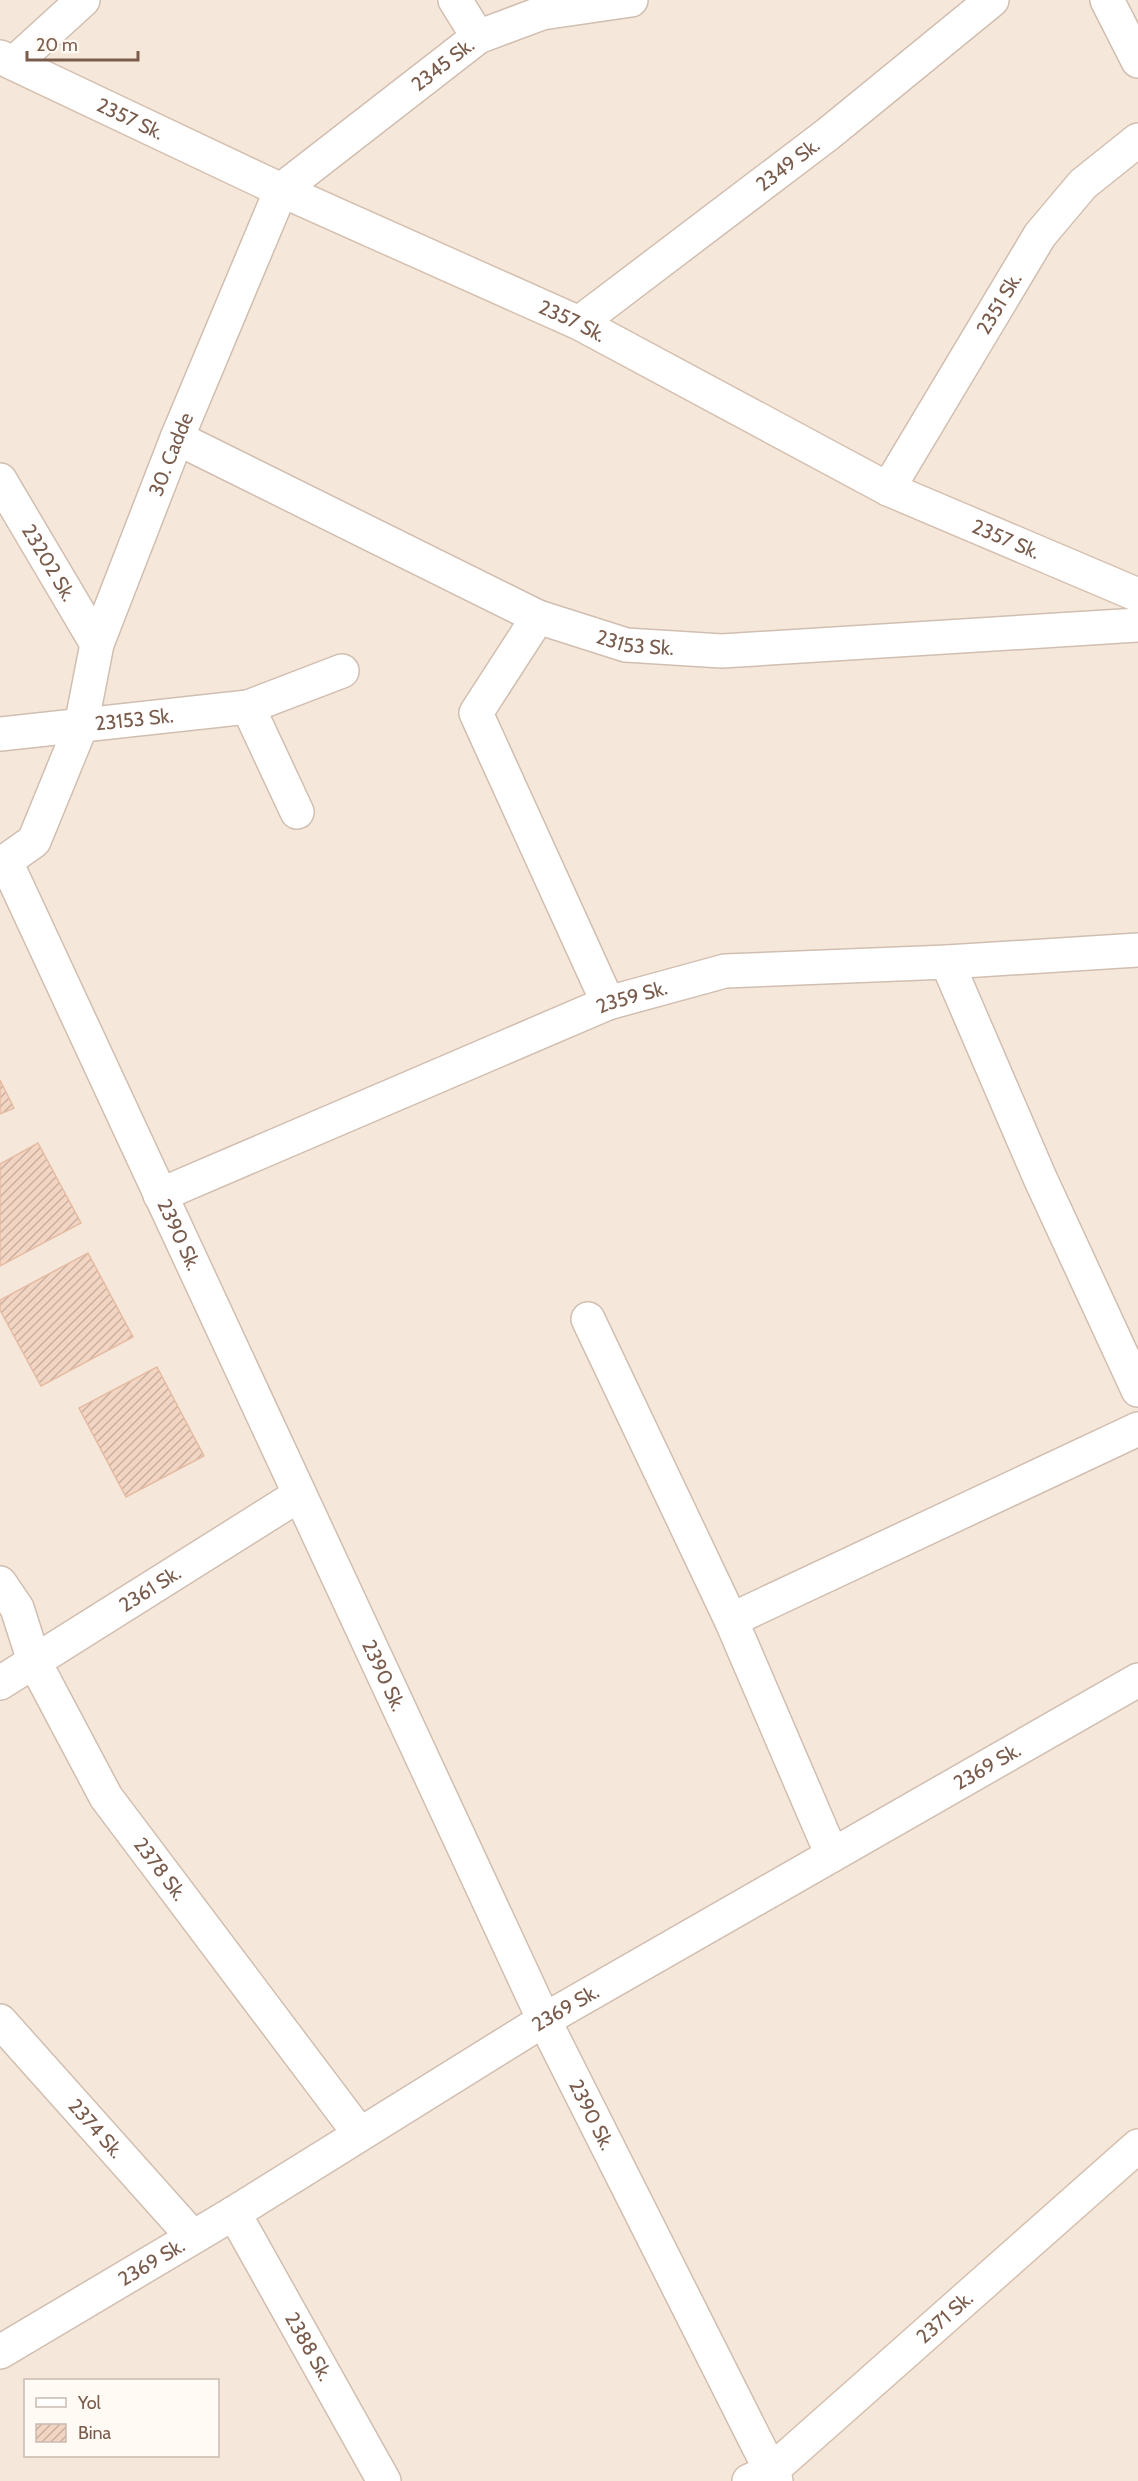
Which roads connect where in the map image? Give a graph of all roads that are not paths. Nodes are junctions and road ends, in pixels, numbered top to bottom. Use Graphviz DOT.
graph roads {
  1 [pos="83,0"];
  2 [pos="454,0"];
  3 [pos="631,0"];
  4 [pos="992,0"];
  5 [pos="1107,0"];
  6 [pos="478,37"];
  7 [pos="7,60"];
  8 [pos="1138,61"];
  9 [pos="1138,141"];
  10 [pos="281,190"];
  11 [pos="579,323"];
  12 [pos="177,438"];
  13 [pos="0,480"];
  14 [pos="888,489"];
  15 [pos="1138,595"];
  16 [pos="538,617"];
  17 [pos="1138,625"];
  18 [pos="97,644"];
  19 [pos="342,671"];
  20 [pos="248,706"];
  21 [pos="81,726"];
  22 [pos="0,734"];
  23 [pos="297,812"];
  24 [pos="3,864"];
  25 [pos="1138,950"];
  26 [pos="946,962"];
  27 [pos="608,1003"];
  28 [pos="160,1195"];
  29 [pos="588,1319"];
  30 [pos="1138,1390"];
  31 [pos="1138,1429"];
  32 [pos="299,1495"];
  33 [pos="0,1583"];
  34 [pos="731,1620"];
  35 [pos="33,1661"];
  36 [pos="1138,1680"];
  37 [pos="0,1683"];
  38 [pos="832,1855"];
  39 [pos="544,2020"];
  40 [pos="0,2021"];
  41 [pos="358,2133"];
  42 [pos="1138,2146"];
  43 [pos="234,2213"];
  44 [pos="192,2236"];
  45 [pos="3,2346"];
  46 [pos="765,2478"];
  47 [pos="384,2481"];
  1 -- 7 [label="street"];
  2 -- 6 [label="street"];
  3 -- 6 [label="street, 2345 Sk."];
  4 -- 11 [label="street, 2349 Sk."];
  5 -- 8 [label="street"];
  6 -- 10 [label="street, 2345 Sk."];
  7 -- 10 [label="street, 2357 Sk."];
  9 -- 14 [label="street, 2351 Sk."];
  10 -- 11 [label="street, 2357 Sk."];
  10 -- 12 [label="street, 30. Cadde"];
  11 -- 14 [label="street, 2357 Sk."];
  12 -- 16 [label="street, 23153 Sk."];
  12 -- 18 [label="street, 30. Cadde"];
  13 -- 18 [label="street, 23202 Sk."];
  14 -- 15 [label="street, 2357 Sk."];
  16 -- 17 [label="street, 23153 Sk."];
  16 -- 27 [label="street"];
  18 -- 21 [label="street, 30. Cadde"];
  19 -- 20 [label="street, 23153 Sk."];
  20 -- 21 [label="street, 23153 Sk."];
  20 -- 23 [label="street"];
  21 -- 22 [label="street"];
  21 -- 24 [label="street, 23153 Sk."];
  24 -- 28 [label="street, 2390 Sk."];
  25 -- 26 [label="street, 2359 Sk."];
  26 -- 27 [label="street, 2359 Sk."];
  26 -- 30 [label="street"];
  27 -- 28 [label="street, 2359 Sk."];
  28 -- 32 [label="street, 2390 Sk."];
  29 -- 34 [label="street"];
  31 -- 34 [label="street"];
  32 -- 35 [label="street, 2361 Sk."];
  32 -- 39 [label="street, 2390 Sk."];
  33 -- 35 [label="street, 2378 Sk."];
  34 -- 38 [label="street"];
  35 -- 37 [label="street, 2361 Sk."];
  35 -- 41 [label="street, 2378 Sk."];
  36 -- 38 [label="street, 2369 Sk."];
  38 -- 39 [label="street, 2369 Sk."];
  39 -- 41 [label="street, 2369 Sk."];
  39 -- 46 [label="street, 2390 Sk."];
  40 -- 44 [label="street, 2374 Sk."];
  41 -- 43 [label="street, 2369 Sk."];
  42 -- 46 [label="street, 2371 Sk."];
  43 -- 44 [label="street, 2369 Sk."];
  43 -- 47 [label="street, 2388 Sk."];
  44 -- 45 [label="street, 2369 Sk."];
}
